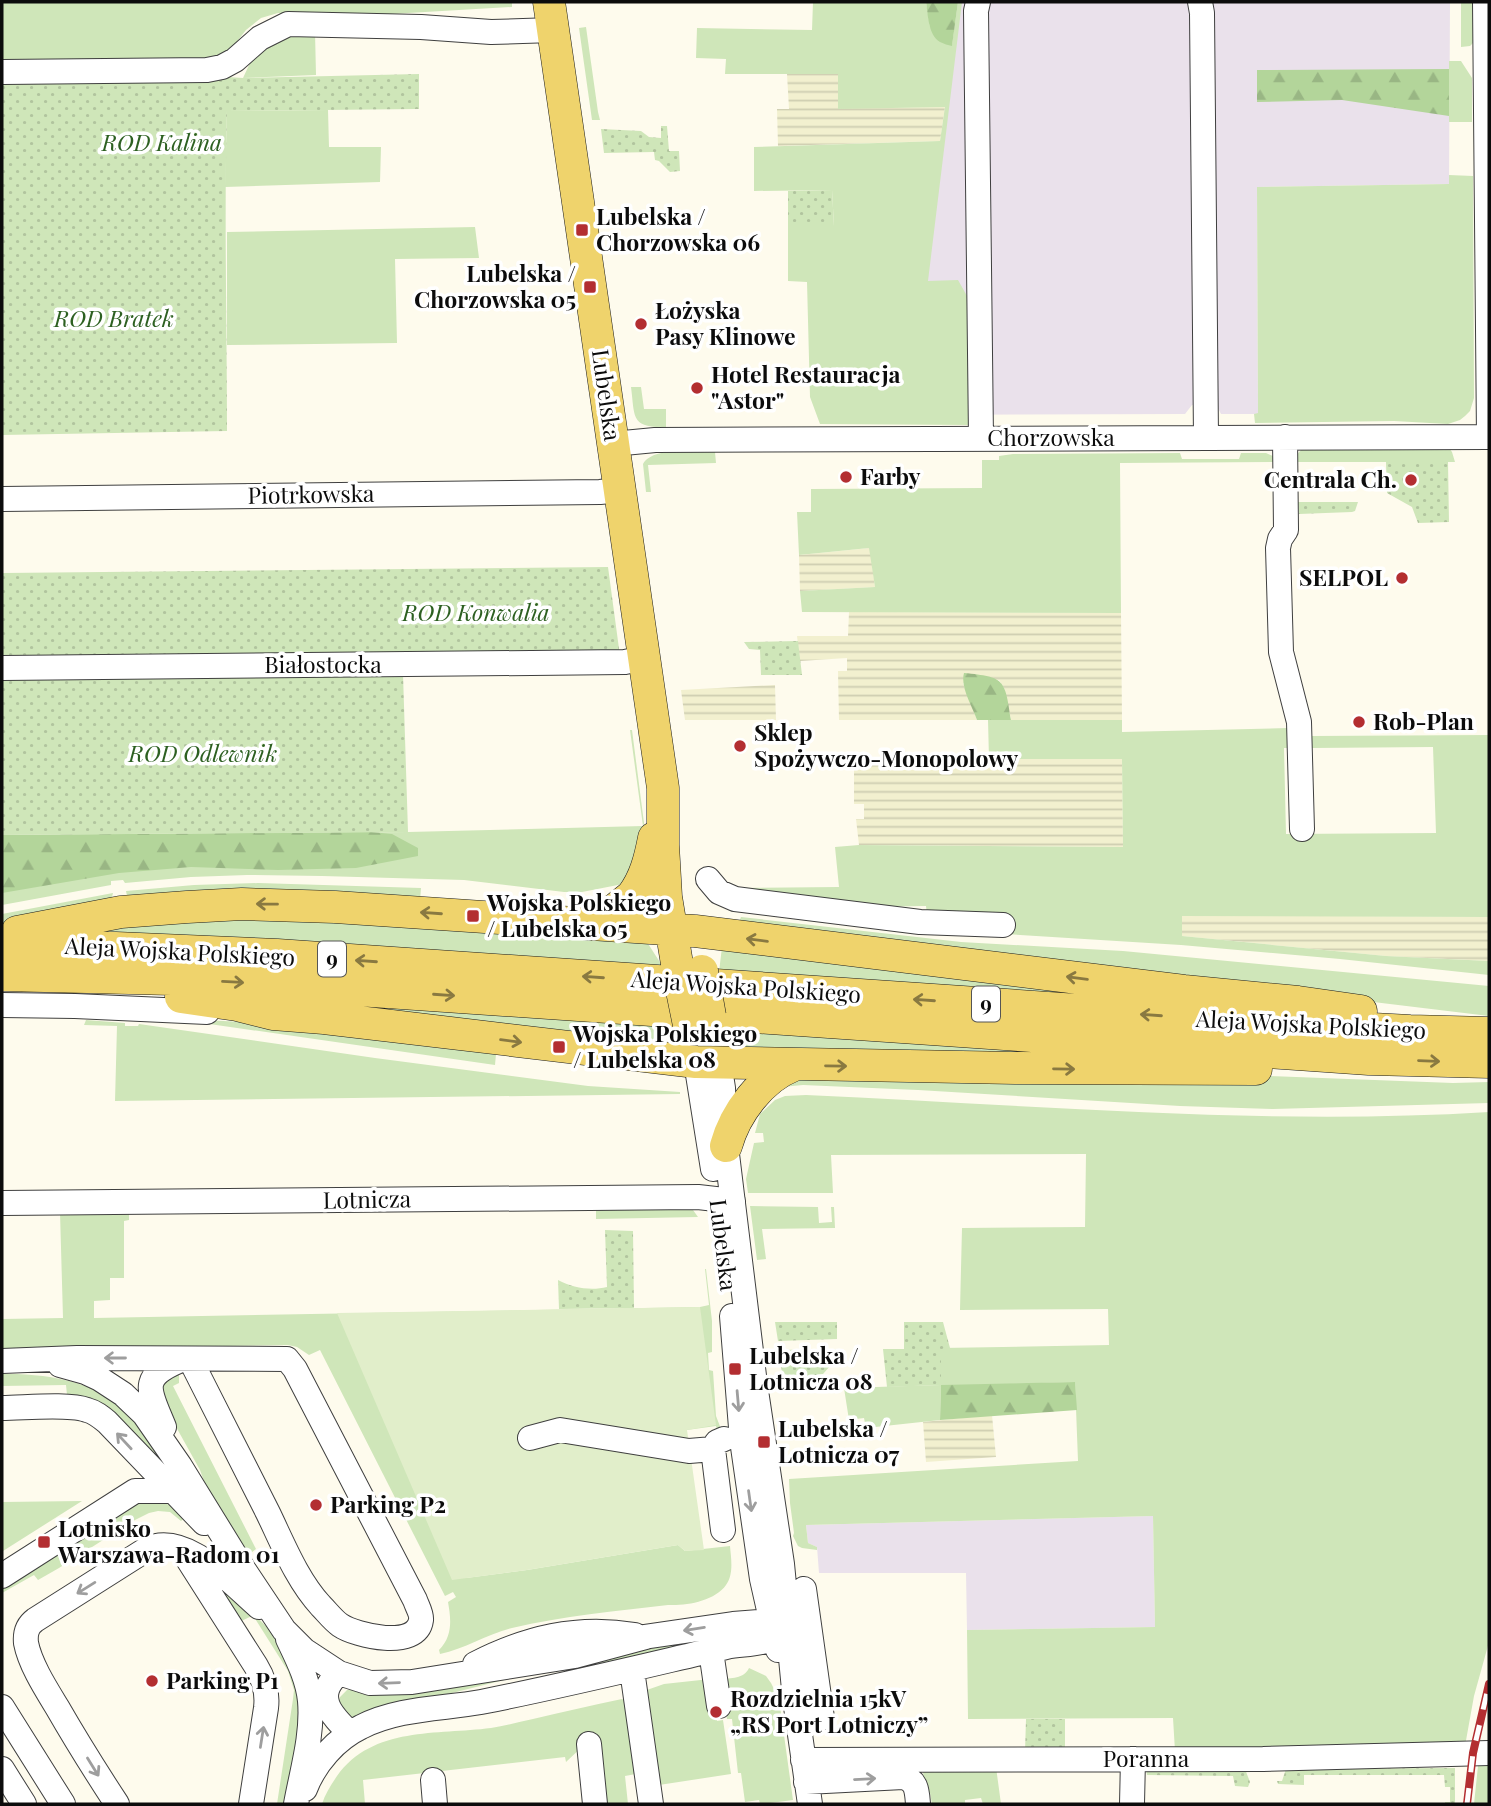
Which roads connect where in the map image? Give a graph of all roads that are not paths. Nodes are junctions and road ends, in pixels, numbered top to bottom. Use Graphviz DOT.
graph roads {
  1 [pos="978,2"];
  2 [pos="1200,2"];
  3 [pos="1485,2"];
  4 [pos="551,16"];
  5 [pos="2,72"];
  6 [pos="1488,99"];
  7 [pos="1206,437"];
  8 [pos="1285,437"];
  9 [pos="1489,437"];
  10 [pos="981,438"];
  11 [pos="612,444"];
  12 [pos="619,490"];
  13 [pos="2,499"];
  14 [pos="644,658"];
  15 [pos="2,668"];
  16 [pos="663,788"];
  17 [pos="1302,829"];
  18 [pos="705,880"];
  19 [pos="597,925"];
  20 [pos="1003,925"];
  21 [pos="683,930"];
  22 [pos="2,935"];
  23 [pos="2,945"];
  24 [pos="2,975"];
  25 [pos="66,976"];
  26 [pos="2,1005"];
  27 [pos="273,1014"];
  28 [pos="1458,1033"];
  29 [pos="1489,1033"];
  30 [pos="1369,1059"];
  31 [pos="708,1062"];
  32 [pos="1489,1062"];
  33 [pos="794,1065"];
  34 [pos="726,1146"];
  35 [pos="725,1199"];
  36 [pos="2,1203"];
  37 [pos="186,1359"];
  38 [pos="11,1360"];
  39 [pos="2,1408"];
  40 [pos="751,1431"];
  41 [pos="530,1438"];
  42 [pos="713,1449"];
  43 [pos="180,1466"];
  44 [pos="172,1491"];
  45 [pos="723,1531"];
  46 [pos="181,1548"];
  47 [pos="234,1553"];
  48 [pos="2,1576"];
  49 [pos="762,1579"];
  50 [pos="795,1595"];
  51 [pos="742,1623"];
  52 [pos="284,1630"];
  53 [pos="776,1639"];
  54 [pos="711,1651"];
  55 [pos="632,1670"];
  56 [pos="339,1673"];
  57 [pos="2,1691"];
  58 [pos="719,1706"];
  59 [pos="2,1707"];
  60 [pos="796,1711"];
  61 [pos="350,1733"];
  62 [pos="22,1740"];
  63 [pos="589,1744"];
  64 [pos="1489,1753"];
  65 [pos="1133,1759"];
  66 [pos="2,1769"];
  67 [pos="806,1782"];
  68 [pos="24,1804"];
  69 [pos="63,1804"];
  70 [pos="117,1804"];
  71 [pos="251,1804"];
  72 [pos="297,1804"];
  73 [pos="595,1804"];
  74 [pos="651,1804"];
  75 [pos="918,1804"];
  76 [pos="1132,1804"];
  1 -- 10 [label="street"];
  2 -- 7 [label="street"];
  3 -- 6 [label="street"];
  4 -- 5 [label="street"];
  4 -- 11 [label="main road, Lubelska"];
  6 -- 9 [label="street"];
  7 -- 8 [label="street, Chorzowska"];
  7 -- 10 [label="street, Chorzowska"];
  8 -- 9 [label="street, Chorzowska"];
  8 -- 17 [label="street"];
  10 -- 11 [label="street, Chorzowska"];
  11 -- 12 [label="main road, Lubelska"];
  12 -- 13 [label="street, Piotrkowska"];
  12 -- 14 [label="main road, Lubelska"];
  14 -- 15 [label="street, Białostocka"];
  14 -- 16 [label="main road, Lubelska"];
  16 -- 18 [label="main road, Lubelska"];
  16 -- 19 [label="main road"];
  16 -- 21 [label="main road, Lubelska"];
  18 -- 20 [label="street"];
  18 -- 21 [label="main road, Lubelska"];
  19 -- 21 [label="main road"];
  19 -- 22 [label="main road, one-way"];
  28 -- 21 [label="main road, one-way"];
  21 -- 31 [label="main road, Lubelska, bridge"];
  28 -- 23 [label="main road, Aleja Wojska Polskiego / 9, one-way"];
  24 -- 25 [label="main road, Aleja Wojska Polskiego / 9"];
  25 -- 27 [label="main road"];
  25 -- 30 [label="main road, Aleja Wojska Polskiego / 9, one-way"];
  26 -- 27 [label="street"];
  27 -- 31 [label="main road, one-way"];
  28 -- 29 [label="main road, Aleja Wojska Polskiego / 9"];
  30 -- 32 [label="main road, Aleja Wojska Polskiego / 9, one-way"];
  33 -- 30 [label="main road, one-way"];
  31 -- 33 [label="main road"];
  31 -- 34 [label="street, Lubelska"];
  31 -- 35 [label="street, Lubelska"];
  33 -- 34 [label="main road"];
  34 -- 35 [label="street, Lubelska"];
  35 -- 36 [label="street, Lotnicza"];
  35 -- 40 [label="street, Lubelska"];
  37 -- 37 [label="street"];
  37 -- 38 [label="street, one-way"];
  37 -- 43 [label="street"];
  38 -- 43 [label="street"];
  44 -- 39 [label="street, one-way"];
  40 -- 42 [label="street"];
  40 -- 49 [label="street, Lubelska, one-way"];
  40 -- 50 [label="street, Lubelska"];
  41 -- 42 [label="street"];
  42 -- 45 [label="street"];
  43 -- 47 [label="street"];
  44 -- 47 [label="street"];
  44 -- 48 [label="street"];
  46 -- 52 [label="street"];
  46 -- 70 [label="street, one-way"];
  71 -- 46 [label="street, one-way"];
  47 -- 52 [label="street"];
  49 -- 51 [label="street"];
  49 -- 53 [label="street, Lubelska"];
  50 -- 53 [label="street, Lubelska"];
  50 -- 60 [label="street"];
  51 -- 53 [label="street"];
  51 -- 56 [label="street, one-way"];
  52 -- 56 [label="street"];
  52 -- 72 [label="street"];
  53 -- 54 [label="street"];
  53 -- 60 [label="street, Lubelska"];
  54 -- 55 [label="street"];
  54 -- 58 [label="street"];
  55 -- 61 [label="street"];
  55 -- 74 [label="street"];
  56 -- 61 [label="street"];
  57 -- 62 [label="street"];
  59 -- 62 [label="street"];
  60 -- 67 [label="street, Lubelska"];
  61 -- 72 [label="street"];
  62 -- 69 [label="street"];
  63 -- 73 [label="street"];
  64 -- 65 [label="street, Poranna"];
  65 -- 67 [label="street, Poranna"];
  65 -- 76 [label="street"];
  66 -- 68 [label="street"];
  67 -- 75 [label="street, one-way"];
}
